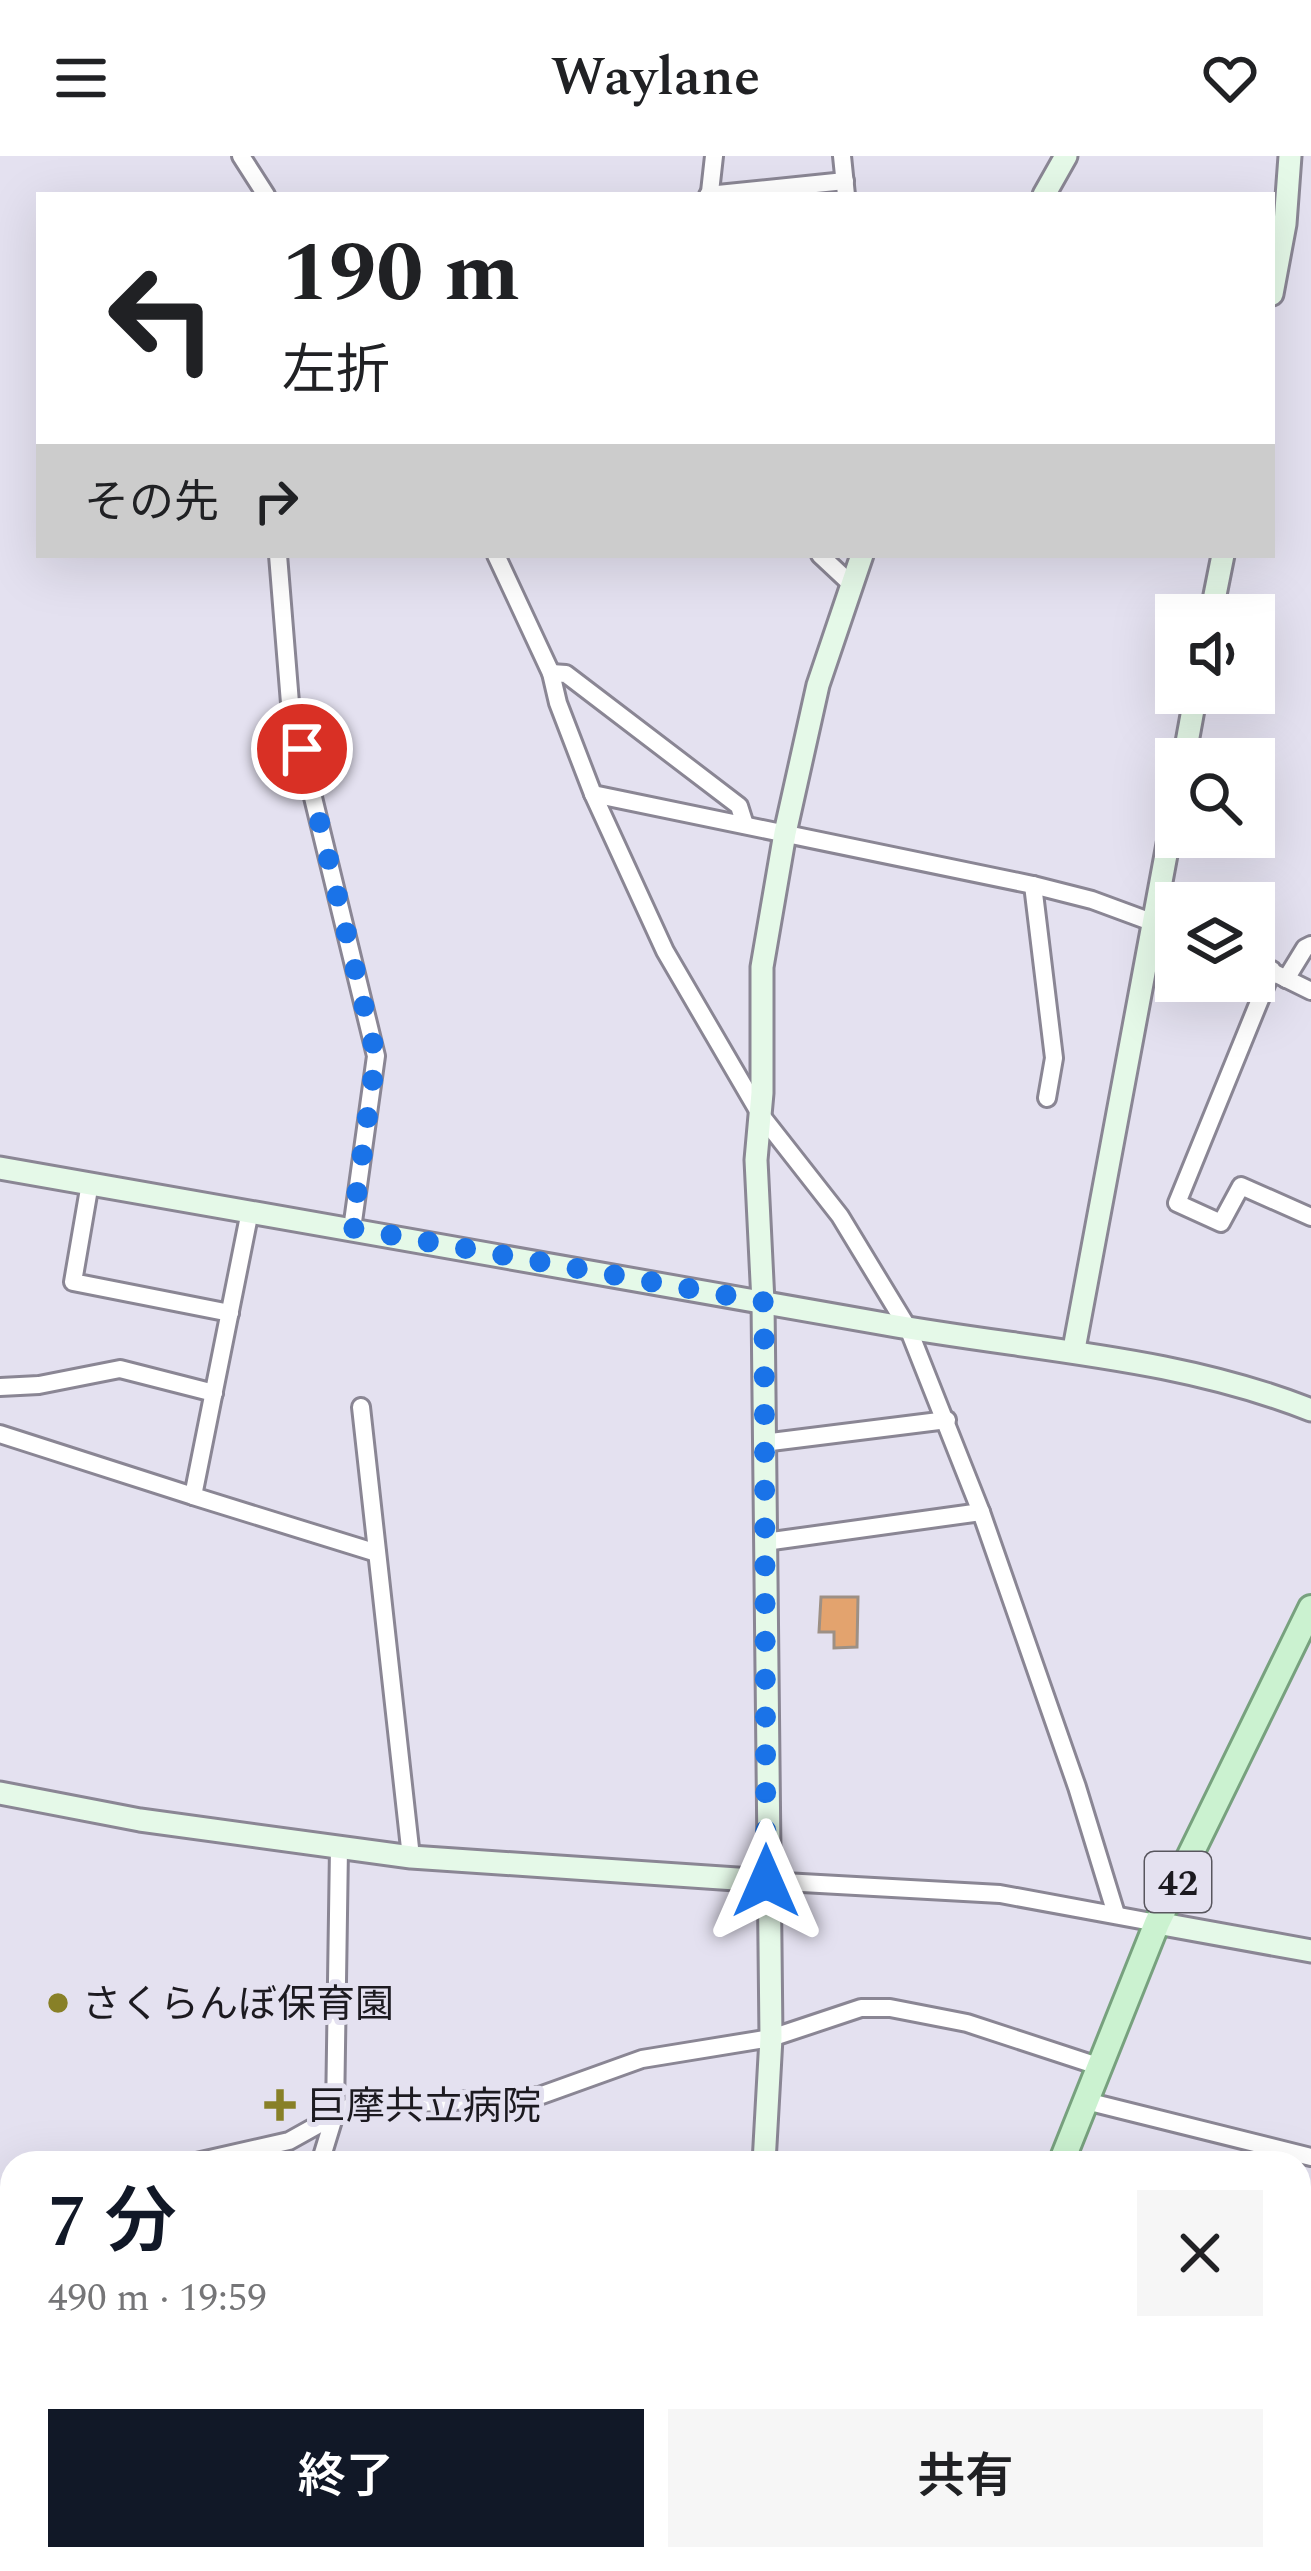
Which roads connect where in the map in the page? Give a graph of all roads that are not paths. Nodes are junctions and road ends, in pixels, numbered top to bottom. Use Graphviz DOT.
graph roads {
  1 [pos="241,156"];
  2 [pos="714,156"];
  3 [pos="842,156"];
  4 [pos="1066,156"];
  5 [pos="1290,156"];
  6 [pos="846,188"];
  7 [pos="264,192"];
  8 [pos="709,192"];
  9 [pos="736,192"];
  10 [pos="1047,192"];
  11 [pos="1275,278"];
  12 [pos="278,558"];
  13 [pos="497,558"];
  14 [pos="823,558"];
  15 [pos="861,558"];
  16 [pos="1221,558"];
  17 [pos="851,584"];
  18 [pos="1215,594"];
  19 [pos="551,673"];
  20 [pos="593,794"];
  21 [pos="745,825"];
  22 [pos="785,833"];
  23 [pos="1165,858"];
  24 [pos="1033,885"];
  25 [pos="1153,922"];
  26 [pos="1311,945"];
  27 [pos="1275,968"];
  28 [pos="1275,973"];
  29 [pos="1311,992"];
  30 [pos="1258,1002"];
  31 [pos="1048,1098"];
  32 [pos="760,1114"];
  33 [pos="0,1168"];
  34 [pos="90,1184"];
  35 [pos="250,1211"];
  36 [pos="1311,1217"];
  37 [pos="352,1228"];
  38 [pos="764,1302"];
  39 [pos="230,1313"];
  40 [pos="908,1328"];
  41 [pos="1074,1349"];
  42 [pos="0,1387"];
  43 [pos="214,1393"];
  44 [pos="361,1407"];
  45 [pos="1311,1410"];
  46 [pos="947,1420"];
  47 [pos="0,1434"];
  48 [pos="763,1443"];
  49 [pos="194,1496"];
  50 [pos="981,1512"];
  51 [pos="765,1542"];
  52 [pos="377,1553"];
  53 [pos="1311,1608"];
  54 [pos="0,1792"];
  55 [pos="339,1848"];
  56 [pos="411,1857"];
  57 [pos="766,1881"];
  58 [pos="1116,1914"];
  59 [pos="1157,1923"];
  60 [pos="1311,1952"];
  61 [pos="771,2038"];
  62 [pos="1101,2067"];
  63 [pos="1086,2102"];
  64 [pos="335,2114"];
  65 [pos="245,2151"];
  66 [pos="324,2151"];
  67 [pos="765,2151"];
  68 [pos="1066,2151"];
  69 [pos="1266,2151"];
  1 -- 7 [label="street"];
  2 -- 8 [label="street"];
  3 -- 6 [label="street"];
  4 -- 10 [label="street"];
  5 -- 11 [label="street"];
  6 -- 9 [label="street"];
  12 -- 37 [label="street"];
  13 -- 19 [label="street"];
  14 -- 17 [label="street"];
  15 -- 17 [label="street"];
  16 -- 18 [label="street"];
  17 -- 22 [label="street"];
  19 -- 20 [label="street"];
  19 -- 21 [label="street"];
  20 -- 21 [label="street"];
  20 -- 32 [label="street"];
  21 -- 22 [label="street"];
  22 -- 24 [label="street"];
  22 -- 32 [label="street"];
  23 -- 25 [label="street"];
  24 -- 25 [label="street"];
  24 -- 31 [label="street"];
  25 -- 41 [label="street"];
  26 -- 27 [label="street"];
  28 -- 29 [label="street"];
  30 -- 36 [label="street"];
  32 -- 38 [label="street"];
  32 -- 40 [label="street"];
  33 -- 34 [label="street"];
  34 -- 35 [label="street"];
  34 -- 39 [label="street"];
  35 -- 37 [label="street"];
  35 -- 39 [label="street"];
  37 -- 38 [label="street"];
  38 -- 40 [label="street"];
  38 -- 48 [label="street"];
  39 -- 43 [label="street"];
  40 -- 41 [label="street"];
  40 -- 46 [label="street"];
  41 -- 45 [label="street"];
  42 -- 43 [label="street"];
  43 -- 49 [label="street"];
  44 -- 52 [label="street"];
  46 -- 48 [label="street"];
  46 -- 50 [label="street"];
  47 -- 49 [label="street"];
  48 -- 51 [label="street"];
  49 -- 52 [label="street"];
  50 -- 51 [label="street"];
  50 -- 58 [label="street"];
  51 -- 57 [label="street"];
  52 -- 56 [label="street"];
  53 -- 59 [label="main road, 42"];
  54 -- 55 [label="street"];
  55 -- 56 [label="street"];
  55 -- 64 [label="street"];
  56 -- 57 [label="street"];
  57 -- 58 [label="street"];
  57 -- 61 [label="street"];
  58 -- 59 [label="street"];
  59 -- 60 [label="street"];
  59 -- 62 [label="main road, 42"];
  61 -- 62 [label="street"];
  61 -- 64 [label="street"];
  61 -- 67 [label="street"];
  62 -- 63 [label="main road, 42"];
  63 -- 68 [label="main road, 42"];
  63 -- 69 [label="street"];
  64 -- 65 [label="street"];
  64 -- 66 [label="street"];
}
